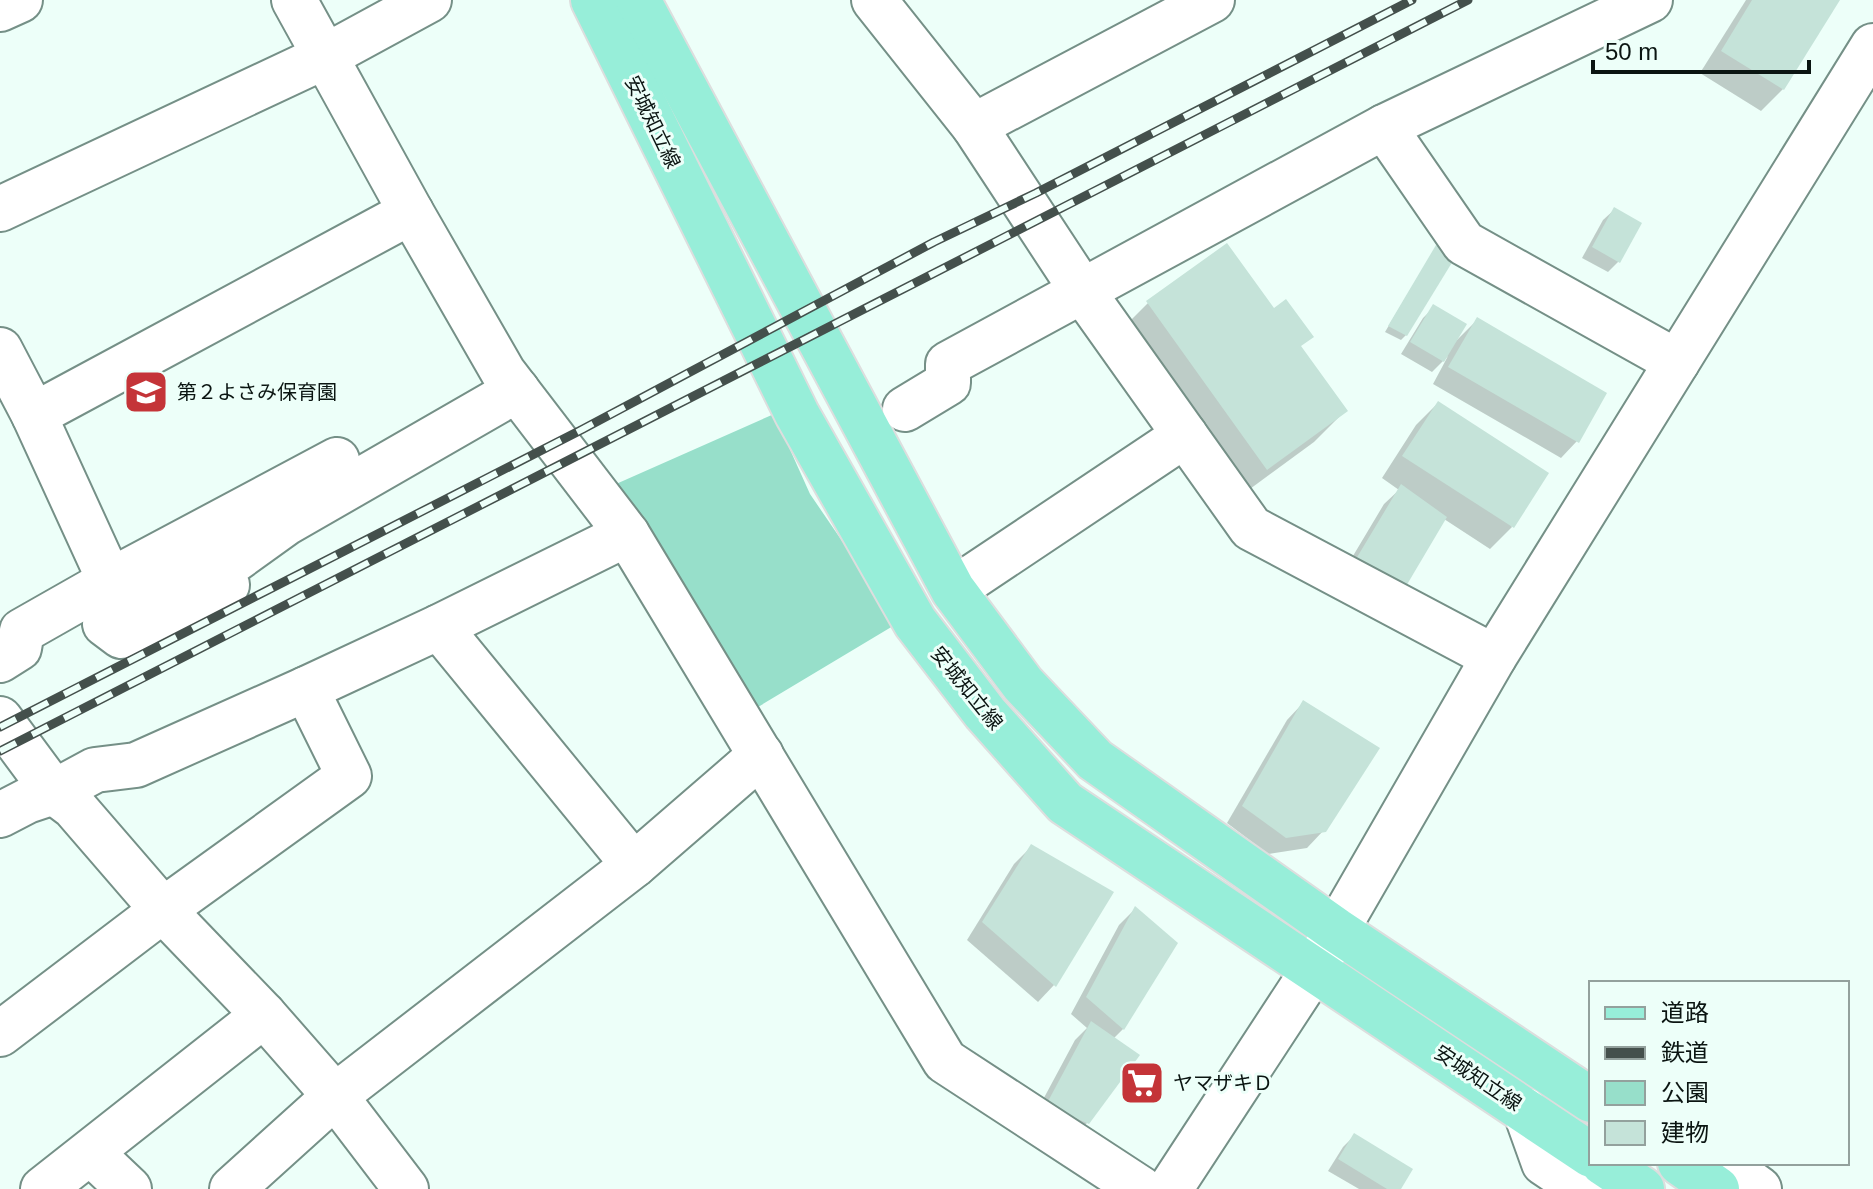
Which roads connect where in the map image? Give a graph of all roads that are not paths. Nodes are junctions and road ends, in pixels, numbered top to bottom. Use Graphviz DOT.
graph roads {
  1 [pos="20,0"];
  2 [pos="294,0"];
  3 [pos="429,0"];
  4 [pos="593,0"];
  5 [pos="638,0"];
  6 [pos="874,0"];
  7 [pos="1212,0"];
  8 [pos="1650,0"];
  9 [pos="0,9"];
  10 [pos="1873,46"];
  11 [pos="326,56"];
  12 [pos="974,126"];
  13 [pos="1384,127"];
  14 [pos="0,209"];
  15 [pos="411,212"];
  16 [pos="1081,289"];
  17 [pos="0,350"];
  18 [pos="1677,362"];
  19 [pos="510,381"];
  20 [pos="905,409"];
  21 [pos="34,415"];
  22 [pos="1185,435"];
  23 [pos="627,534"];
  24 [pos="974,576"];
  25 [pos="110,581"];
  26 [pos="227,585"];
  27 [pos="439,627"];
  28 [pos="7,631"];
  29 [pos="1494,657"];
  30 [pos="306,689"];
  31 [pos="0,719"];
  32 [pos="761,755"];
  33 [pos="54,792"];
  34 [pos="0,815"];
  35 [pos="634,865"];
  36 [pos="163,910"];
  37 [pos="1336,930"];
  38 [pos="1314,969"];
  39 [pos="264,1015"];
  40 [pos="0,1034"];
  41 [pos="1571,1071"];
  42 [pos="335,1096"];
  43 [pos="1589,1097"];
  44 [pos="1525,1110"];
  45 [pos="91,1153"];
  46 [pos="1589,1154"];
  47 [pos="1606,1165"];
  48 [pos="1683,1165"];
  49 [pos="1726,1165"];
  50 [pos="43,1189"];
  51 [pos="129,1189"];
  52 [pos="232,1189"];
  53 [pos="406,1189"];
  54 [pos="1141,1189"];
  55 [pos="1170,1189"];
  56 [pos="1583,1189"];
  57 [pos="1642,1189"];
  58 [pos="1717,1189"];
  59 [pos="1759,1189"];
  1 -- 9 [label="street"];
  2 -- 11 [label="street"];
  3 -- 11 [label="street"];
  4 -- 38 [label="main road, 安城知立線"];
  5 -- 37 [label="main road"];
  6 -- 12 [label="street"];
  7 -- 12 [label="street"];
  8 -- 13 [label="street"];
  10 -- 18 [label="street"];
  11 -- 14 [label="street"];
  11 -- 15 [label="street"];
  12 -- 16 [label="street"];
  13 -- 16 [label="street"];
  13 -- 18 [label="street"];
  15 -- 19 [label="street"];
  15 -- 21 [label="street"];
  16 -- 20 [label="street"];
  16 -- 22 [label="street"];
  17 -- 21 [label="street"];
  18 -- 29 [label="street"];
  19 -- 23 [label="street"];
  19 -- 25 [label="street"];
  19 -- 26 [label="street"];
  21 -- 25 [label="street"];
  22 -- 24 [label="street"];
  22 -- 29 [label="street"];
  23 -- 27 [label="street"];
  23 -- 32 [label="street"];
  25 -- 28 [label="street"];
  27 -- 30 [label="street"];
  27 -- 35 [label="street"];
  29 -- 37 [label="street"];
  30 -- 33 [label="street"];
  30 -- 36 [label="street"];
  31 -- 33 [label="street"];
  32 -- 35 [label="street"];
  32 -- 54 [label="street"];
  33 -- 34 [label="street"];
  33 -- 36 [label="street"];
  35 -- 42 [label="street"];
  36 -- 39 [label="street"];
  36 -- 40 [label="street"];
  37 -- 38 [label="street"];
  37 -- 41 [label="main road"];
  38 -- 44 [label="main road, 安城知立線"];
  38 -- 55 [label="street"];
  39 -- 42 [label="street"];
  39 -- 45 [label="street"];
  41 -- 43 [label="main road"];
  42 -- 52 [label="street"];
  42 -- 53 [label="street"];
  44 -- 46 [label="main road, 安城知立線"];
  44 -- 56 [label="street"];
  45 -- 50 [label="street"];
  45 -- 51 [label="street"];
  47 -- 57 [label="main road"];
  48 -- 58 [label="main road"];
  49 -- 59 [label="street"];
}
